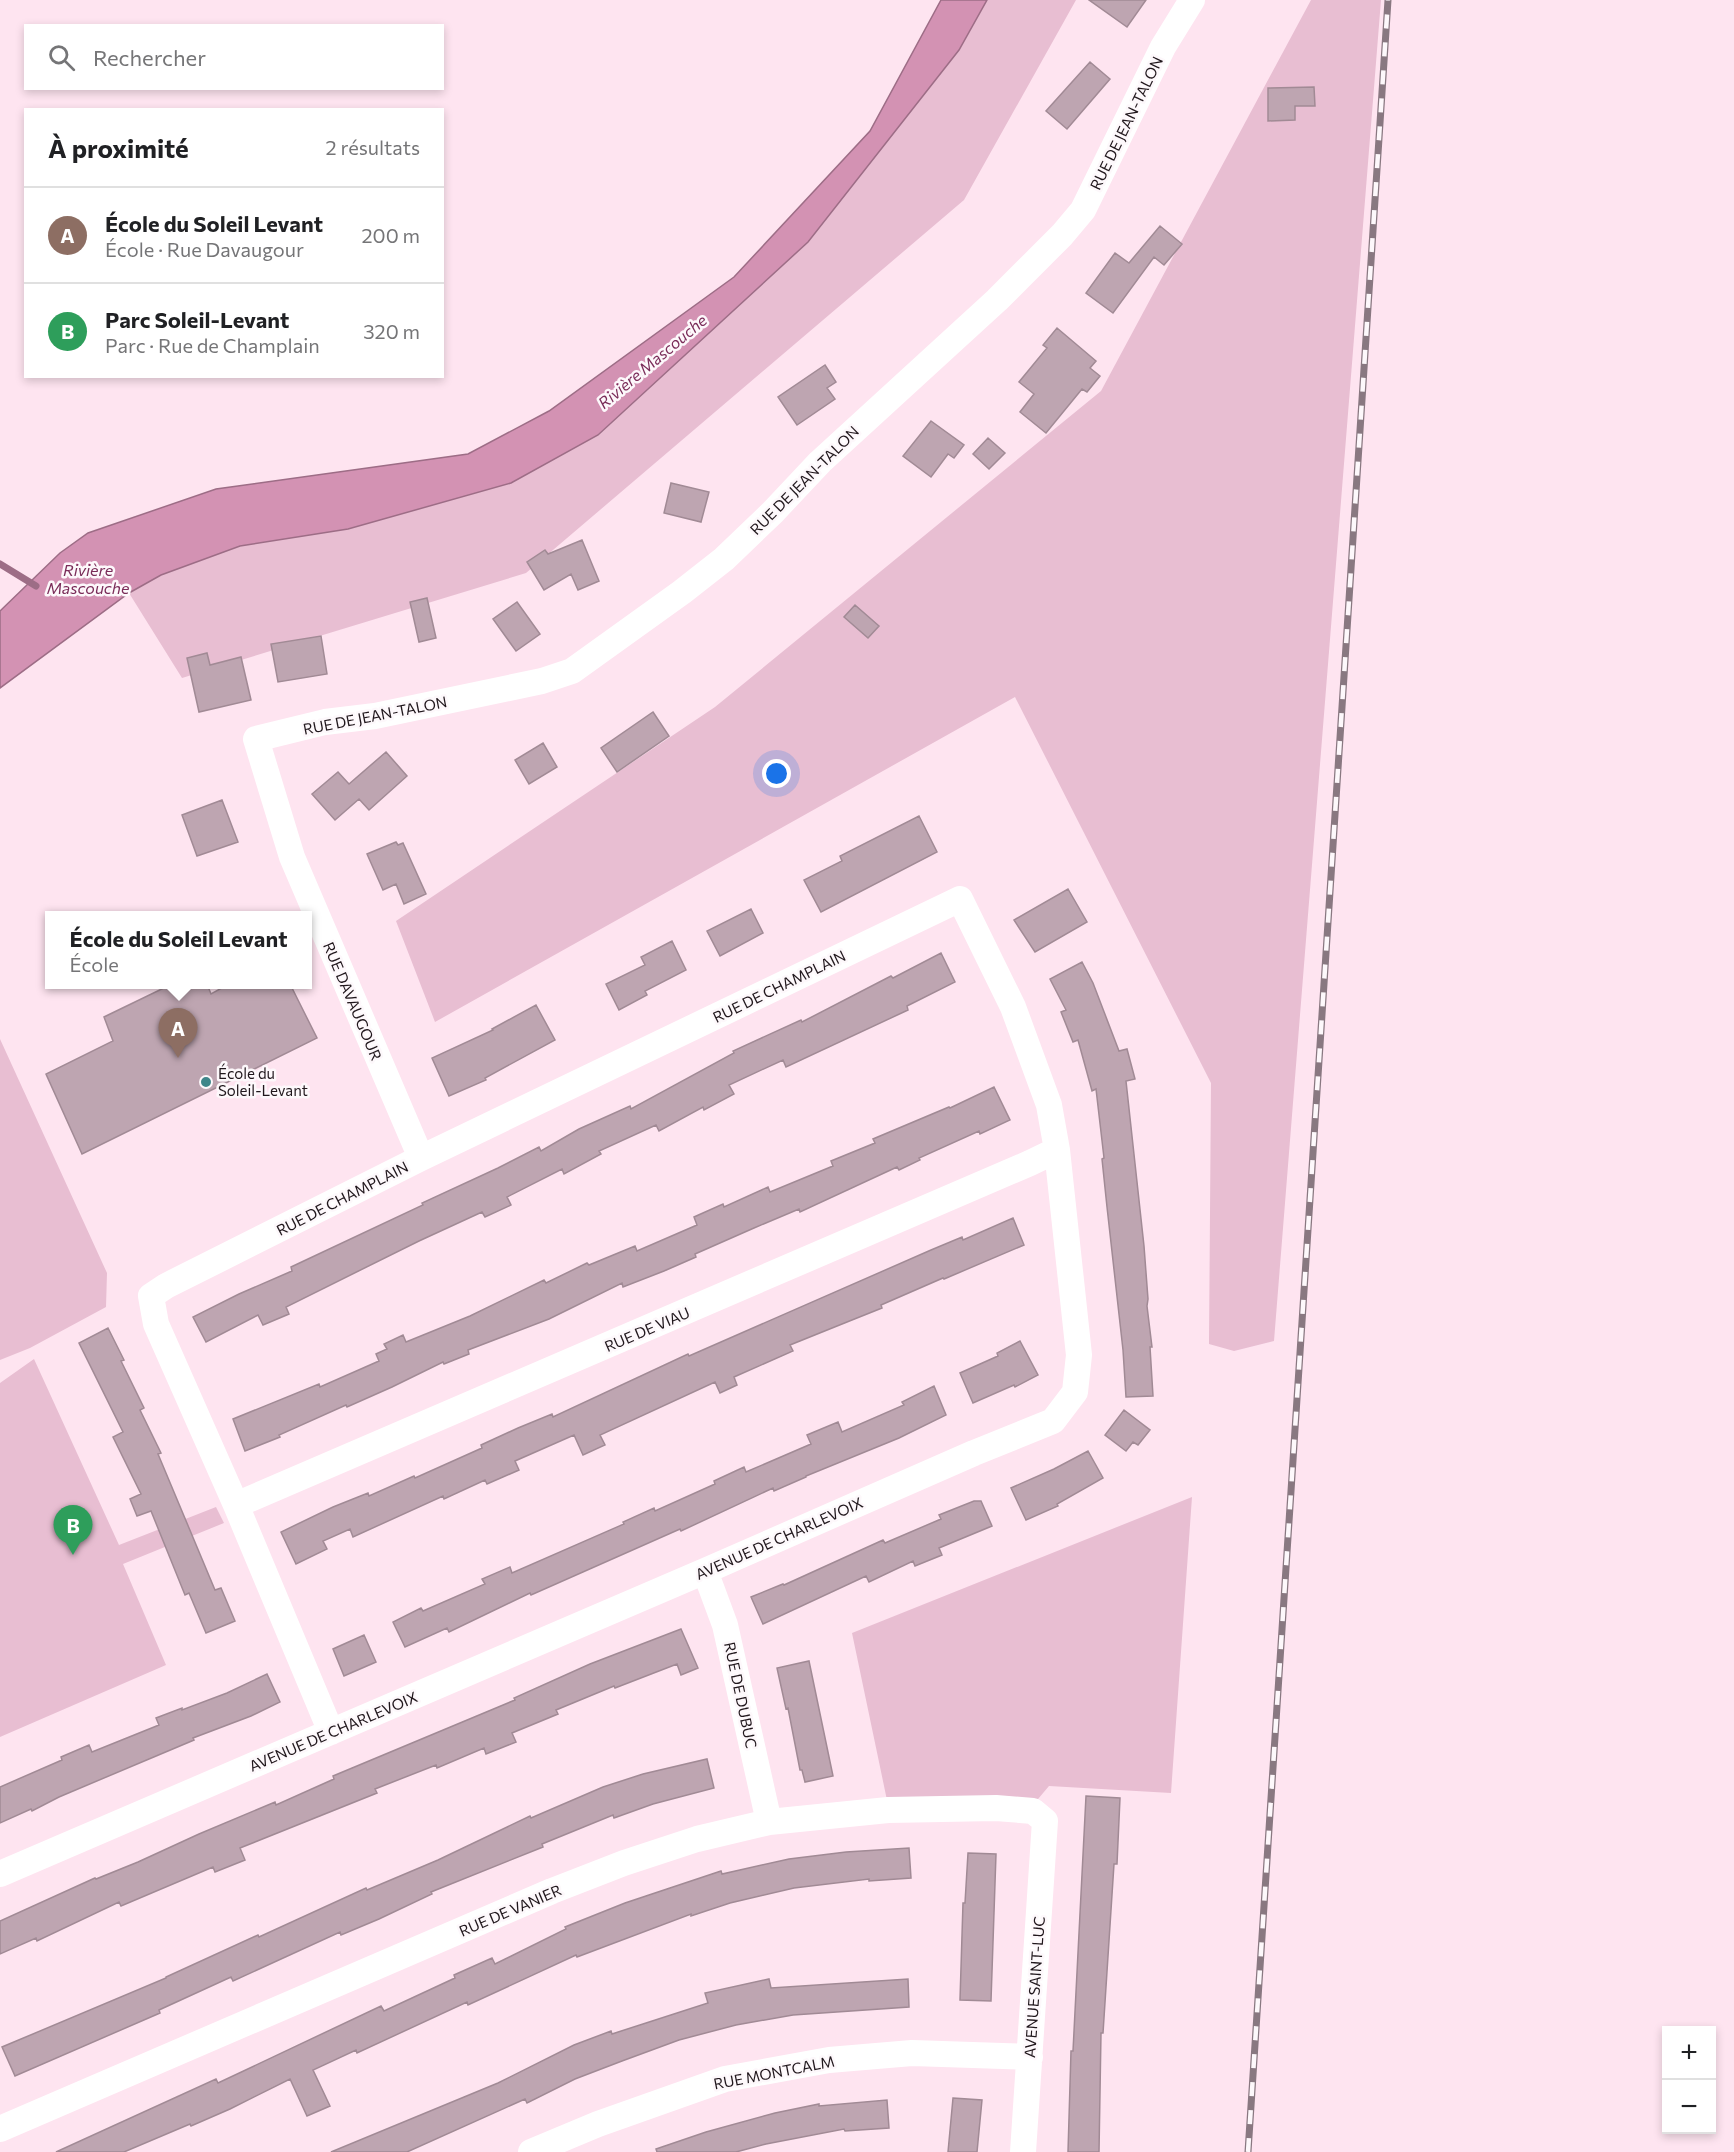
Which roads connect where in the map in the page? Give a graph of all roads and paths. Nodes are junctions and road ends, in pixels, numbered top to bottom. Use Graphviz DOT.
graph roads {
  1 [pos="1192,0"];
  2 [pos="256,740"];
  3 [pos="960,899"];
  4 [pos="1057,1150"];
  5 [pos="421,1158"];
  6 [pos="236,1505"];
  7 [pos="705,1571"];
  8 [pos="331,1732"];
  9 [pos="1045,1821"];
  10 [pos="769,1822"];
  11 [pos="0,1874"];
  12 [pos="1030,2057"];
  13 [pos="0,2129"];
  14 [pos="531,2152"];
  15 [pos="1023,2152"];
  1 -- 2 [label="street, RUE DE JEAN-TALON"];
  2 -- 5 [label="street, RUE DAVAUGOUR"];
  3 -- 4 [label="street, AVENUE DE CHARLEVOIX"];
  3 -- 5 [label="street, RUE DE CHAMPLAIN"];
  4 -- 6 [label="street, RUE DE VIAU"];
  4 -- 7 [label="street, AVENUE DE CHARLEVOIX"];
  5 -- 6 [label="street, RUE DE CHAMPLAIN"];
  6 -- 8 [label="street, RUE DE CHAMPLAIN"];
  7 -- 8 [label="street, AVENUE DE CHARLEVOIX"];
  7 -- 10 [label="street, RUE DE DUBUC"];
  8 -- 11 [label="street, AVENUE DE CHARLEVOIX"];
  9 -- 10 [label="street, RUE DE VANIER"];
  9 -- 12 [label="street, AVENUE SAINT-LUC"];
  10 -- 13 [label="street, RUE DE VANIER"];
  12 -- 14 [label="street, RUE MONTCALM"];
  12 -- 15 [label="street, AVENUE SAINT-LUC"];
}
